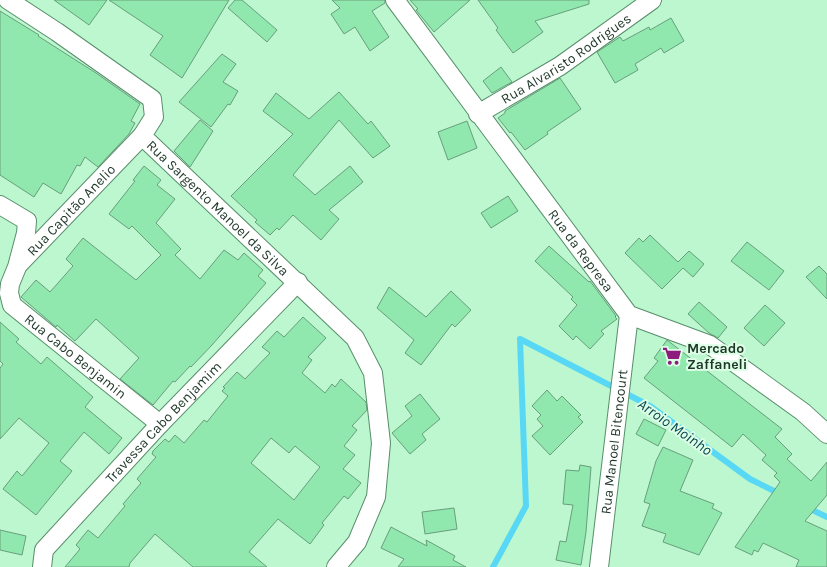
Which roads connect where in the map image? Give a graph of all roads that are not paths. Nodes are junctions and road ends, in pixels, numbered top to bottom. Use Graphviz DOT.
graph roads {
  1 [pos="8,0"];
  2 [pos="395,0"];
  3 [pos="652,0"];
  4 [pos="478,114"];
  5 [pos="142,136"];
  6 [pos="0,205"];
  7 [pos="17,267"];
  8 [pos="0,282"];
  9 [pos="298,282"];
  10 [pos="629,315"];
  11 [pos="160,424"];
  12 [pos="827,434"];
  13 [pos="42,567"];
  14 [pos="336,567"];
  15 [pos="599,567"];
  1 -- 5 [label="street, Rua Sargento Manoel da Silva"];
  2 -- 4 [label="street, Rua da Represa"];
  3 -- 4 [label="street, Rua Alvaristo Rodrigues"];
  4 -- 10 [label="street, Rua da Represa"];
  5 -- 7 [label="street, Rua Capitão Anelio"];
  5 -- 9 [label="street, Rua Sargento Manoel da Silva"];
  6 -- 7 [label="street, Rua Cabo Benjamin"];
  7 -- 8 [label="street, Rua Capitão Anelio"];
  7 -- 11 [label="street, Rua Cabo Benjamin"];
  9 -- 11 [label="street, Travessa Cabo Benjamim"];
  9 -- 14 [label="street, Rua Sargento Manoel da Silva"];
  10 -- 12 [label="street"];
  10 -- 15 [label="street, Rua Manoel Bitencourt"];
  11 -- 13 [label="street, Travessa Cabo Benjamim"];
}
